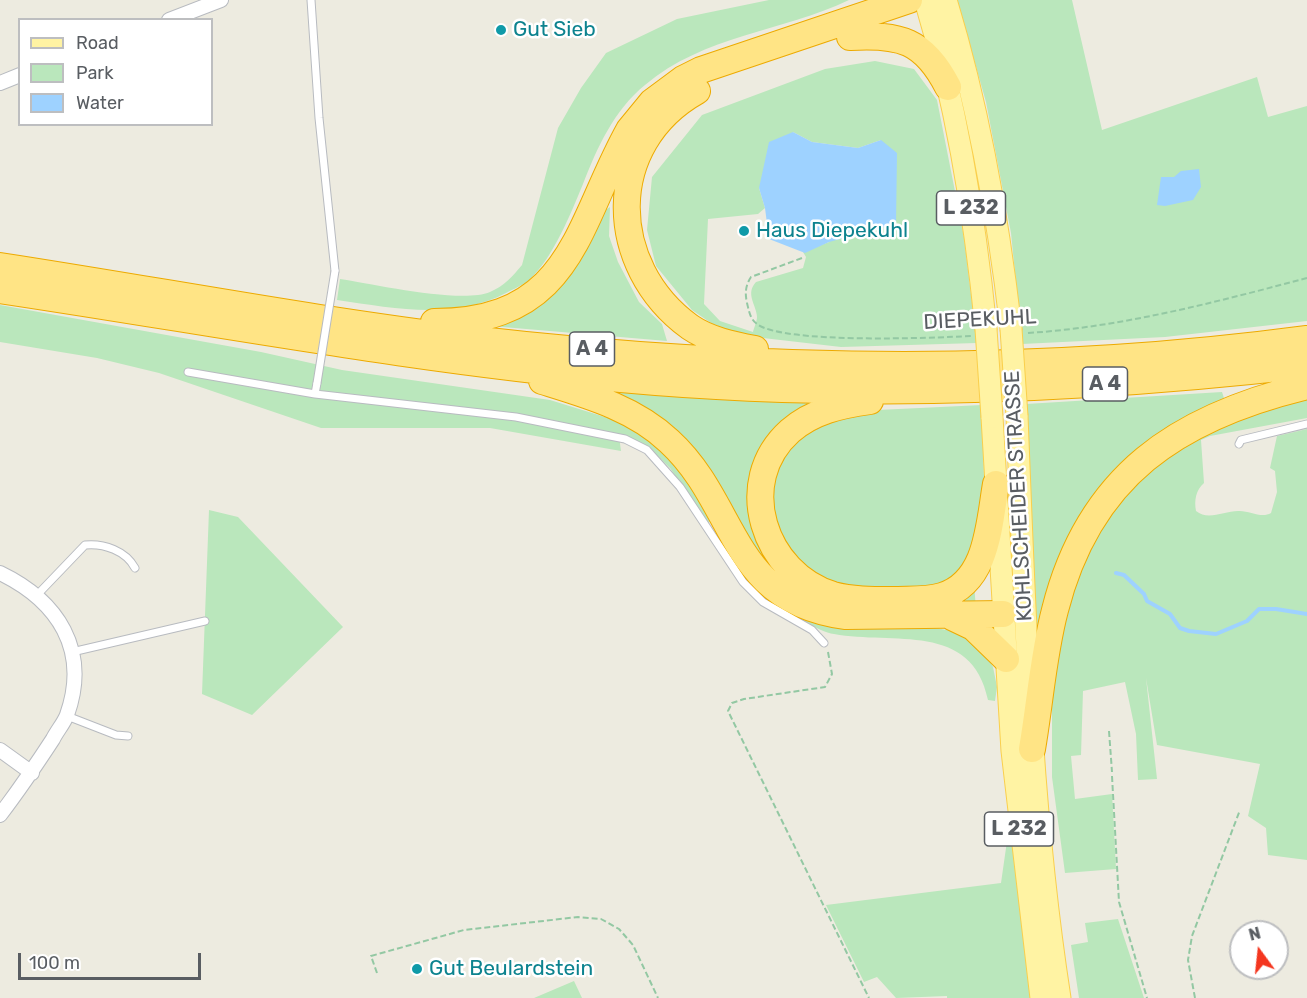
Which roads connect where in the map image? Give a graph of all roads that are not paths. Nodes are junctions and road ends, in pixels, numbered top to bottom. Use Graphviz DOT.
graph roads {
  1 [pos="220,0"];
  2 [pos="311,0"];
  3 [pos="874,0"];
  4 [pos="929,2"];
  5 [pos="174,18"];
  6 [pos="851,28"];
  7 [pos="18,76"];
  8 [pos="0,83"];
  9 [pos="948,87"];
  10 [pos="0,266"];
  11 [pos="0,290"];
  12 [pos="353,322"];
  13 [pos="1307,339"];
  14 [pos="832,363"];
  15 [pos="490,365"];
  16 [pos="1307,365"];
  17 [pos="188,372"];
  18 [pos="1307,386"];
  19 [pos="949,391"];
  20 [pos="315,394"];
  21 [pos="1307,424"];
  22 [pos="1239,444"];
  23 [pos="996,484"];
  24 [pos="135,567"];
  25 [pos="0,573"];
  26 [pos="38,594"];
  27 [pos="1014,614"];
  28 [pos="952,616"];
  29 [pos="205,621"];
  30 [pos="824,643"];
  31 [pos="72,652"];
  32 [pos="1006,659"];
  33 [pos="67,716"];
  34 [pos="128,736"];
  35 [pos="1032,749"];
  36 [pos="0,750"];
  37 [pos="32,772"];
  38 [pos="0,815"];
  39 [pos="1041,998"];
  40 [pos="1060,998"];
  1 -- 5 [label="street"];
  2 -- 20 [label="lane, bridge"];
  3 -- 6 [label="highway"];
  4 -- 6 [label="highway"];
  4 -- 9 [label="main road, KOHLSCHEIDER STRASSE / L 232"];
  4 -- 27 [label="main road, KOHLSCHEIDER STRASSE / L 232, bridge"];
  6 -- 9 [label="highway"];
  6 -- 12 [label="highway"];
  6 -- 14 [label="highway"];
  7 -- 8 [label="street"];
  9 -- 23 [label="main road, KOHLSCHEIDER STRASSE / L 232, bridge"];
  10 -- 12 [label="highway, A 4"];
  11 -- 15 [label="highway, A 4"];
  12 -- 14 [label="highway, A 4"];
  13 -- 14 [label="highway, A 4"];
  15 -- 19 [label="highway, A 4"];
  15 -- 28 [label="highway"];
  16 -- 19 [label="highway, A 4"];
  17 -- 20 [label="lane"];
  18 -- 35 [label="highway"];
  19 -- 23 [label="highway"];
  20 -- 30 [label="lane"];
  21 -- 22 [label="lane"];
  23 -- 27 [label="main road, KOHLSCHEIDER STRASSE / L 232"];
  24 -- 26 [label="lane"];
  25 -- 26 [label="street"];
  26 -- 31 [label="street"];
  27 -- 28 [label="highway"];
  27 -- 32 [label="main road, KOHLSCHEIDER STRASSE / L 232"];
  27 -- 35 [label="main road, KOHLSCHEIDER STRASSE / L 232"];
  28 -- 32 [label="highway"];
  29 -- 31 [label="lane"];
  31 -- 33 [label="street"];
  32 -- 39 [label="main road, KOHLSCHEIDER STRASSE / L 232"];
  33 -- 34 [label="lane"];
  33 -- 37 [label="street"];
  35 -- 40 [label="main road, KOHLSCHEIDER STRASSE / L 232"];
  36 -- 37 [label="street"];
  37 -- 38 [label="street"];
}
